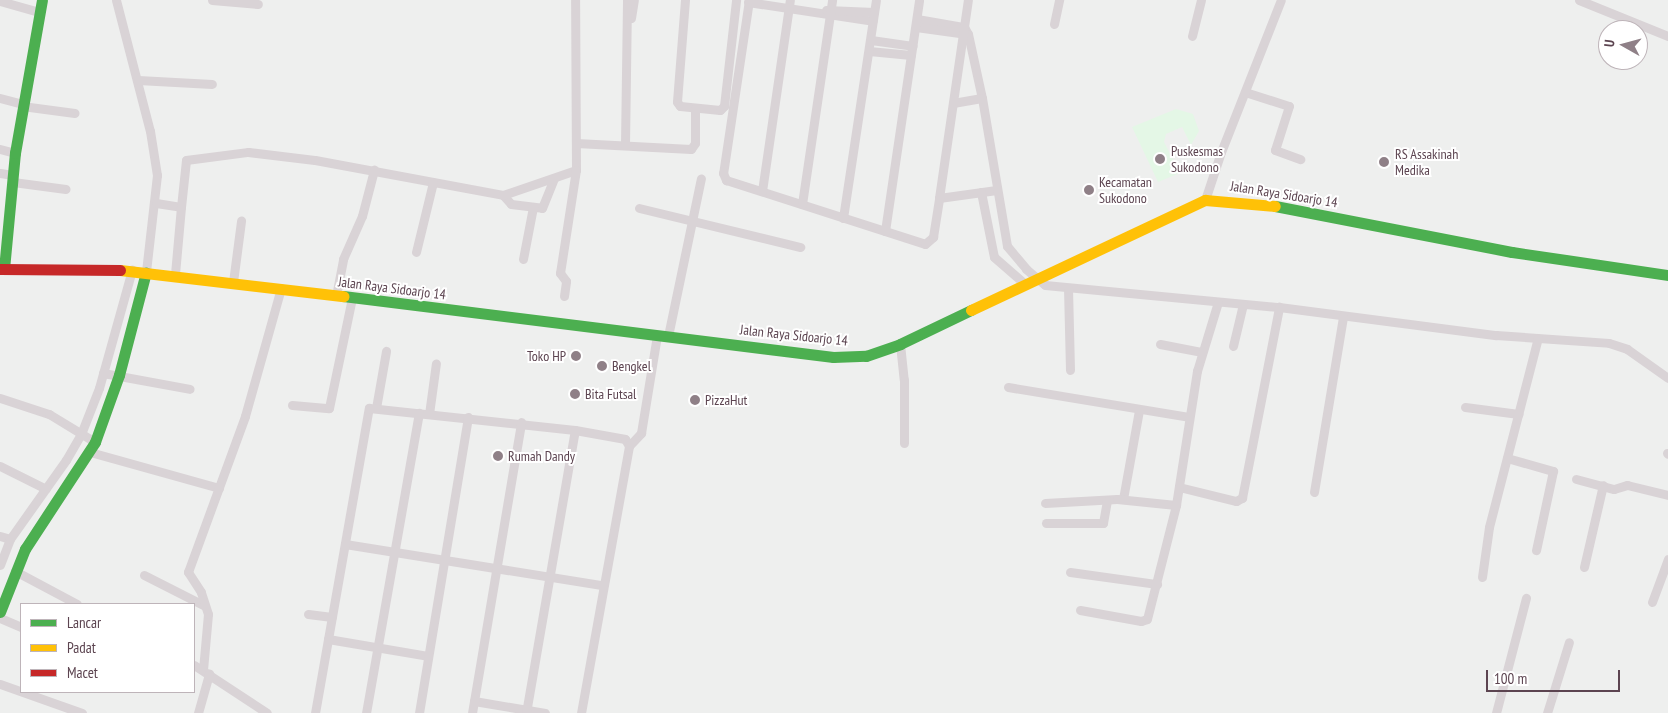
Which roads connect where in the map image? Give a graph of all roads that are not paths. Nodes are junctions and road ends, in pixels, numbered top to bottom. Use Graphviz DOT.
graph roads {
  1 [pos="42,0"];
  2 [pos="116,0"];
  3 [pos="212,0"];
  4 [pos="575,0"];
  5 [pos="627,0"];
  6 [pos="634,0"];
  7 [pos="685,0"];
  8 [pos="736,0"];
  9 [pos="876,0"];
  10 [pos="919,0"];
  11 [pos="968,0"];
  12 [pos="1059,0"];
  13 [pos="1201,0"];
  14 [pos="1281,0"];
  15 [pos="1580,0"];
  16 [pos="0,1"];
  17 [pos="748,1"];
  18 [pos="790,3"];
  19 [pos="258,4"];
  20 [pos="829,8"];
  21 [pos="39,12"];
  22 [pos="874,16"];
  23 [pos="916,23"];
  24 [pos="1054,24"];
  25 [pos="965,32"];
  26 [pos="1192,36"];
  27 [pos="1668,36"];
  28 [pos="871,40"];
  29 [pos="627,43"];
  30 [pos="869,50"];
  31 [pos="912,51"];
  32 [pos="138,80"];
  33 [pos="212,84"];
  34 [pos="1245,92"];
  35 [pos="0,98"];
  36 [pos="982,98"];
  37 [pos="953,103"];
  38 [pos="22,105"];
  39 [pos="695,108"];
  40 [pos="75,113"];
  41 [pos="576,143"];
  42 [pos="625,145"];
  43 [pos="0,149"];
  44 [pos="15,152"];
  45 [pos="1300,159"];
  46 [pos="374,170"];
  47 [pos="576,170"];
  48 [pos="0,173"];
  49 [pos="13,178"];
  50 [pos="554,178"];
  51 [pos="700,178"];
  52 [pos="433,182"];
  53 [pos="66,189"];
  54 [pos="996,190"];
  55 [pos="762,191"];
  56 [pos="980,192"];
  57 [pos="503,195"];
  58 [pos="939,198"];
  59 [pos="1205,200"];
  60 [pos="156,203"];
  61 [pos="802,204"];
  62 [pos="181,206"];
  63 [pos="532,207"];
  64 [pos="639,208"];
  65 [pos="998,208"];
  66 [pos="984,210"];
  67 [pos="843,218"];
  68 [pos="692,219"];
  69 [pos="242,221"];
  70 [pos="885,232"];
  71 [pos="1007,246"];
  72 [pos="800,247"];
  73 [pos="416,252"];
  74 [pos="994,256"];
  75 [pos="523,260"];
  76 [pos="2,269"];
  77 [pos="139,271"];
  78 [pos="175,274"];
  79 [pos="1668,275"];
  80 [pos="1037,278"];
  81 [pos="232,282"];
  82 [pos="1025,284"];
  83 [pos="281,288"];
  84 [pos="1068,288"];
  85 [pos="336,296"];
  86 [pos="564,296"];
  87 [pos="352,298"];
  88 [pos="1218,302"];
  89 [pos="1243,304"];
  90 [pos="1279,308"];
  91 [pos="1343,316"];
  92 [pos="662,336"];
  93 [pos="1538,338"];
  94 [pos="900,344"];
  95 [pos="1160,344"];
  96 [pos="1233,346"];
  97 [pos="386,351"];
  98 [pos="1202,352"];
  99 [pos="436,363"];
  100 [pos="1070,370"];
  101 [pos="110,374"];
  102 [pos="1668,378"];
  103 [pos="1008,387"];
  104 [pos="190,389"];
  105 [pos="0,398"];
  106 [pos="292,405"];
  107 [pos="1465,407"];
  108 [pos="376,408"];
  109 [pos="1139,410"];
  110 [pos="419,413"];
  111 [pos="429,414"];
  112 [pos="1519,414"];
  113 [pos="468,417"];
  114 [pos="1189,418"];
  115 [pos="521,422"];
  116 [pos="575,430"];
  117 [pos="88,440"];
  118 [pos="904,443"];
  119 [pos="629,446"];
  120 [pos="1508,458"];
  121 [pos="0,466"];
  122 [pos="1576,479"];
  123 [pos="1603,485"];
  124 [pos="1179,487"];
  125 [pos="219,488"];
  126 [pos="46,489"];
  127 [pos="1314,492"];
  128 [pos="1668,496"];
  129 [pos="1122,499"];
  130 [pos="1107,500"];
  131 [pos="1045,502"];
  132 [pos="1176,505"];
  133 [pos="1046,523"];
  134 [pos="0,536"];
  135 [pos="10,539"];
  136 [pos="345,544"];
  137 [pos="1536,550"];
  138 [pos="396,551"];
  139 [pos="1668,559"];
  140 [pos="444,560"];
  141 [pos="0,565"];
  142 [pos="1584,567"];
  143 [pos="496,569"];
  144 [pos="15,571"];
  145 [pos="1070,572"];
  146 [pos="144,575"];
  147 [pos="548,577"];
  148 [pos="1482,577"];
  149 [pos="1157,584"];
  150 [pos="602,585"];
  151 [pos="1526,598"];
  152 [pos="1652,602"];
  153 [pos="75,603"];
  154 [pos="205,606"];
  155 [pos="1080,610"];
  156 [pos="0,612"];
  157 [pos="308,614"];
  158 [pos="332,617"];
  159 [pos="0,618"];
  160 [pos="20,627"];
  161 [pos="328,639"];
  162 [pos="1569,642"];
  163 [pos="377,647"];
  164 [pos="428,656"];
  165 [pos="195,666"];
  166 [pos="206,672"];
  167 [pos="0,684"];
  168 [pos="20,691"];
  169 [pos="25,693"];
  170 [pos="474,701"];
  171 [pos="526,712"];
  172 [pos="82,713"];
  173 [pos="198,713"];
  174 [pos="267,713"];
  175 [pos="315,713"];
  176 [pos="366,713"];
  177 [pos="419,713"];
  178 [pos="472,713"];
  179 [pos="546,713"];
  180 [pos="581,713"];
  181 [pos="1496,713"];
  182 [pos="1547,713"];
  1 -- 21 [label="main road"];
  2 -- 32 [label="street"];
  3 -- 19 [label="street"];
  4 -- 41 [label="street"];
  5 -- 29 [label="street"];
  6 -- 29 [label="street"];
  7 -- 39 [label="street"];
  8 -- 39 [label="street"];
  9 -- 22 [label="street"];
  10 -- 23 [label="street"];
  11 -- 25 [label="street"];
  12 -- 24 [label="street"];
  13 -- 26 [label="street"];
  14 -- 34 [label="street"];
  15 -- 27 [label="street"];
  16 -- 21 [label="street"];
  17 -- 18 [label="street"];
  17 -- 55 [label="street"];
  18 -- 20 [label="street"];
  18 -- 55 [label="street"];
  20 -- 22 [label="street"];
  20 -- 61 [label="street"];
  21 -- 38 [label="main road"];
  22 -- 28 [label="street"];
  23 -- 25 [label="street"];
  23 -- 31 [label="street"];
  25 -- 36 [label="street"];
  25 -- 37 [label="street"];
  28 -- 30 [label="street"];
  28 -- 31 [label="street"];
  29 -- 42 [label="street"];
  30 -- 31 [label="street"];
  30 -- 67 [label="street"];
  31 -- 70 [label="street"];
  32 -- 33 [label="street"];
  32 -- 60 [label="street"];
  34 -- 45 [label="street"];
  34 -- 59 [label="street"];
  35 -- 38 [label="street"];
  36 -- 37 [label="street"];
  36 -- 54 [label="street"];
  37 -- 58 [label="street"];
  38 -- 40 [label="street"];
  38 -- 44 [label="main road"];
  39 -- 42 [label="street"];
  41 -- 42 [label="street"];
  41 -- 47 [label="street"];
  43 -- 44 [label="street"];
  44 -- 49 [label="main road"];
  46 -- 52 [label="street"];
  46 -- 62 [label="street"];
  46 -- 85 [label="street"];
  47 -- 50 [label="street"];
  47 -- 86 [label="street"];
  48 -- 49 [label="street"];
  49 -- 53 [label="street"];
  49 -- 76 [label="main road"];
  50 -- 57 [label="street"];
  50 -- 63 [label="street"];
  51 -- 68 [label="street"];
  52 -- 57 [label="street"];
  52 -- 73 [label="street"];
  54 -- 56 [label="street"];
  54 -- 65 [label="street"];
  55 -- 61 [label="street"];
  56 -- 58 [label="street"];
  56 -- 66 [label="street"];
  57 -- 63 [label="street"];
  58 -- 70 [label="street"];
  59 -- 79 [label="main road, Jalan Raya Sidoarjo 14"];
  59 -- 80 [label="main road, Jalan Raya Sidoarjo 14"];
  60 -- 62 [label="street"];
  60 -- 77 [label="street"];
  61 -- 67 [label="street"];
  62 -- 78 [label="street"];
  63 -- 75 [label="street"];
  64 -- 68 [label="street"];
  65 -- 66 [label="street"];
  65 -- 71 [label="street"];
  66 -- 74 [label="street"];
  67 -- 70 [label="street"];
  68 -- 72 [label="street"];
  68 -- 92 [label="street"];
  69 -- 81 [label="street"];
  71 -- 74 [label="street"];
  71 -- 80 [label="street"];
  74 -- 82 [label="street"];
  76 -- 77 [label="main road, Jalan Raya Sidoarjo 14"];
  77 -- 78 [label="main road, Jalan Raya Sidoarjo 14"];
  77 -- 101 [label="main road"];
  78 -- 81 [label="main road, Jalan Raya Sidoarjo 14"];
  80 -- 82 [label="main road, Jalan Raya Sidoarjo 14"];
  80 -- 84 [label="street"];
  81 -- 83 [label="main road, Jalan Raya Sidoarjo 14"];
  82 -- 94 [label="main road, Jalan Raya Sidoarjo 14"];
  83 -- 85 [label="main road, Jalan Raya Sidoarjo 14"];
  83 -- 125 [label="street"];
  84 -- 88 [label="street"];
  84 -- 100 [label="street"];
  85 -- 87 [label="main road, Jalan Raya Sidoarjo 14"];
  87 -- 92 [label="main road, Jalan Raya Sidoarjo 14"];
  87 -- 106 [label="street"];
  88 -- 89 [label="street"];
  88 -- 98 [label="street"];
  89 -- 90 [label="street"];
  89 -- 96 [label="street"];
  90 -- 91 [label="street"];
  90 -- 124 [label="street"];
  91 -- 93 [label="street"];
  91 -- 127 [label="street"];
  92 -- 94 [label="main road, Jalan Raya Sidoarjo 14"];
  92 -- 119 [label="street"];
  93 -- 102 [label="street"];
  93 -- 112 [label="street"];
  94 -- 118 [label="street"];
  95 -- 98 [label="street"];
  97 -- 108 [label="street"];
  98 -- 114 [label="street"];
  99 -- 111 [label="street"];
  101 -- 104 [label="street"];
  101 -- 117 [label="main road"];
  101 -- 117 [label="street"];
  103 -- 109 [label="street"];
  105 -- 117 [label="street"];
  107 -- 112 [label="street"];
  108 -- 110 [label="street"];
  108 -- 136 [label="street"];
  109 -- 114 [label="street"];
  109 -- 129 [label="street"];
  110 -- 111 [label="street"];
  110 -- 138 [label="street"];
  111 -- 113 [label="street"];
  112 -- 120 [label="street"];
  113 -- 115 [label="street"];
  113 -- 140 [label="street"];
  114 -- 124 [label="street"];
  115 -- 116 [label="street"];
  115 -- 143 [label="street"];
  116 -- 119 [label="street"];
  116 -- 147 [label="street"];
  117 -- 125 [label="street"];
  117 -- 126 [label="street"];
  117 -- 144 [label="main road"];
  119 -- 150 [label="street"];
  120 -- 137 [label="street"];
  120 -- 148 [label="street"];
  121 -- 126 [label="street"];
  122 -- 123 [label="street"];
  123 -- 128 [label="street"];
  123 -- 142 [label="street"];
  124 -- 132 [label="street"];
  125 -- 154 [label="street"];
  126 -- 135 [label="street"];
  129 -- 130 [label="street"];
  129 -- 132 [label="street"];
  130 -- 131 [label="street"];
  130 -- 133 [label="street"];
  132 -- 149 [label="street"];
  134 -- 135 [label="street"];
  135 -- 141 [label="street"];
  136 -- 138 [label="street"];
  136 -- 158 [label="street"];
  138 -- 140 [label="street"];
  138 -- 163 [label="street"];
  139 -- 152 [label="street"];
  140 -- 143 [label="street"];
  140 -- 164 [label="street"];
  143 -- 147 [label="street"];
  143 -- 170 [label="street"];
  144 -- 153 [label="street"];
  144 -- 156 [label="main road"];
  145 -- 149 [label="street"];
  146 -- 154 [label="street"];
  147 -- 150 [label="street"];
  147 -- 171 [label="street"];
  149 -- 155 [label="street"];
  150 -- 180 [label="street"];
  151 -- 181 [label="street"];
  154 -- 166 [label="street"];
  157 -- 158 [label="street"];
  158 -- 161 [label="street"];
  159 -- 160 [label="street"];
  161 -- 163 [label="street"];
  161 -- 175 [label="street"];
  162 -- 182 [label="street"];
  163 -- 164 [label="street"];
  163 -- 176 [label="street"];
  164 -- 177 [label="street"];
  165 -- 166 [label="street"];
  166 -- 173 [label="street"];
  166 -- 174 [label="street"];
  167 -- 168 [label="street"];
  169 -- 172 [label="street"];
  170 -- 171 [label="street"];
  170 -- 178 [label="street"];
  171 -- 179 [label="street"];
}
